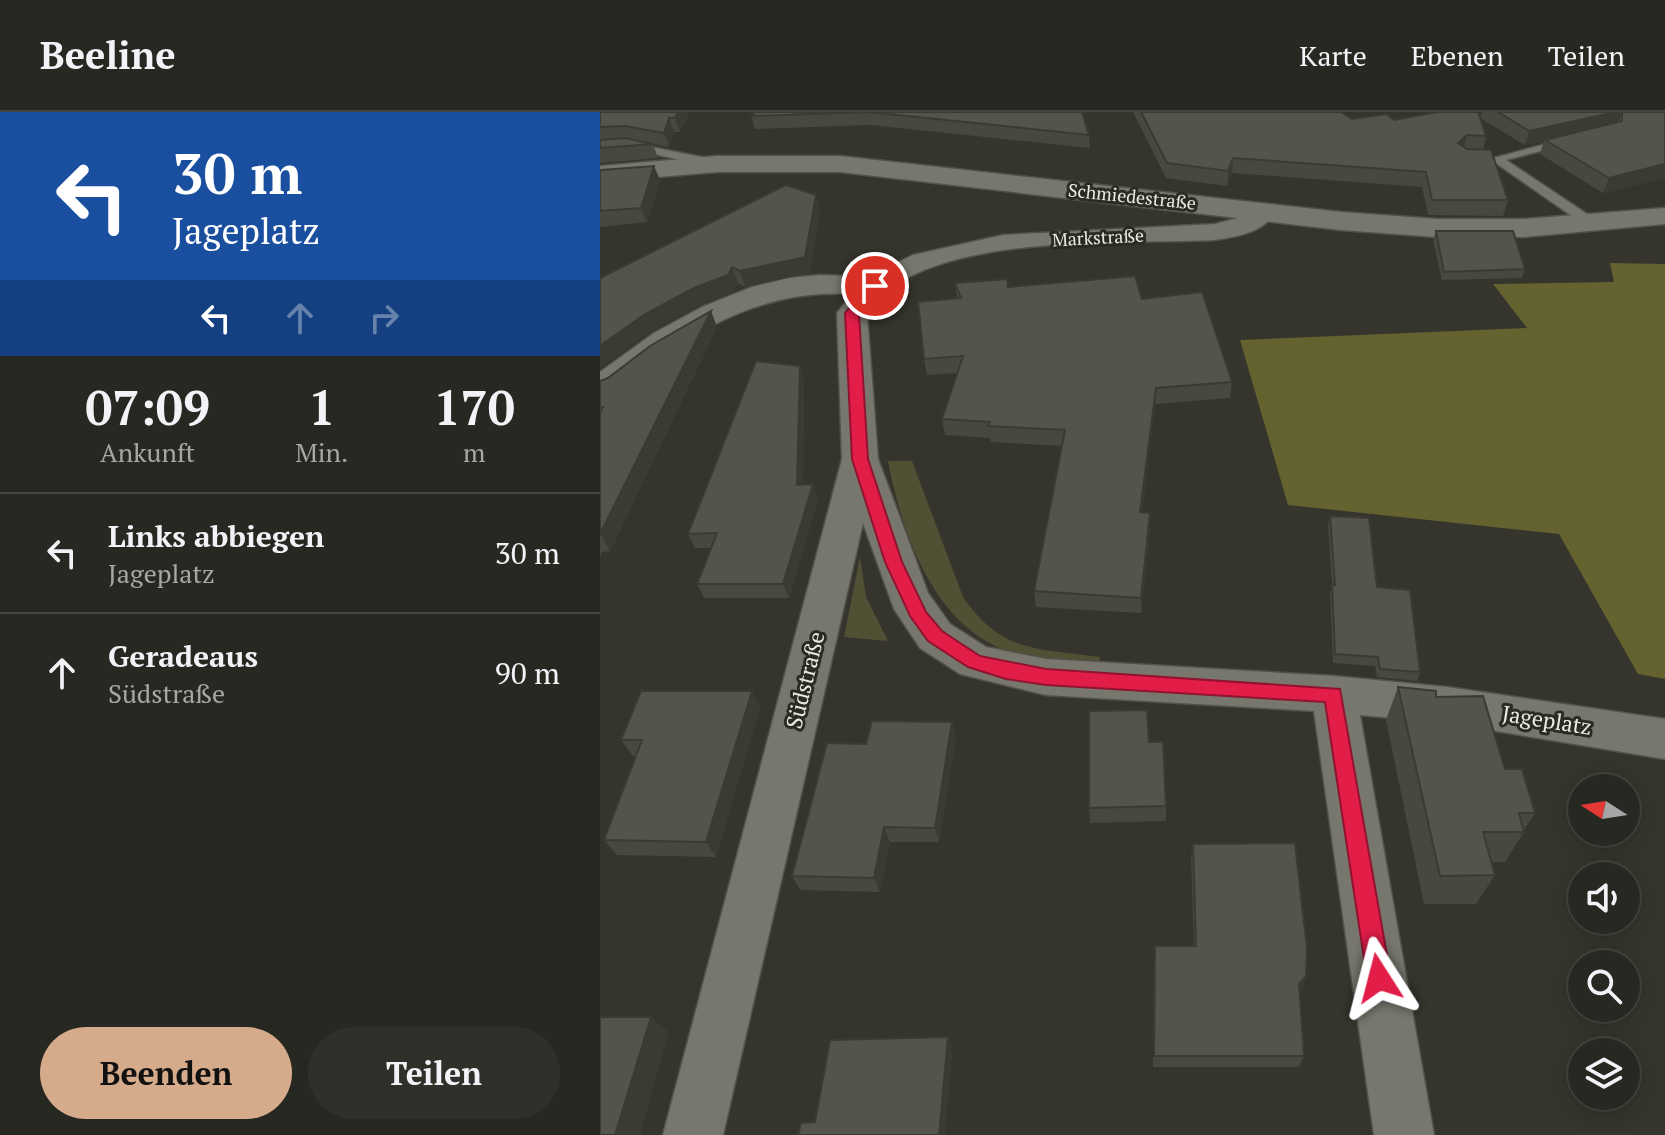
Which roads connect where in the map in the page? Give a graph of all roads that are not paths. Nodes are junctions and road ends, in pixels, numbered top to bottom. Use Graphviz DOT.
graph roads {
  1 [pos="1583,138"];
  2 [pos="600,148"];
  3 [pos="717,164"];
  4 [pos="600,174"];
  5 [pos="1263,212"];
  6 [pos="1665,216"];
  7 [pos="1594,225"];
  8 [pos="928,258"];
  9 [pos="875,286"];
  10 [pos="600,388"];
  11 [pos="860,459"];
  12 [pos="1334,694"];
  13 [pos="1665,739"];
  14 [pos="693,1135"];
  15 [pos="1404,1135"];
  1 -- 7 [label="lane"];
  2 -- 3 [label="lane"];
  3 -- 4 [label="main road, Schmiedestraße"];
  3 -- 5 [label="main road, Schmiedestraße"];
  5 -- 7 [label="main road, Schmiedestraße"];
  5 -- 8 [label="street, Markstraße"];
  6 -- 7 [label="main road, Schmiedestraße"];
  8 -- 9 [label="street, Südstraße"];
  9 -- 10 [label="street"];
  9 -- 11 [label="street, Südstraße"];
  11 -- 12 [label="street, Jageplatz"];
  11 -- 14 [label="street, Südstraße"];
  12 -- 13 [label="street, Jageplatz"];
  12 -- 15 [label="street"];
}
